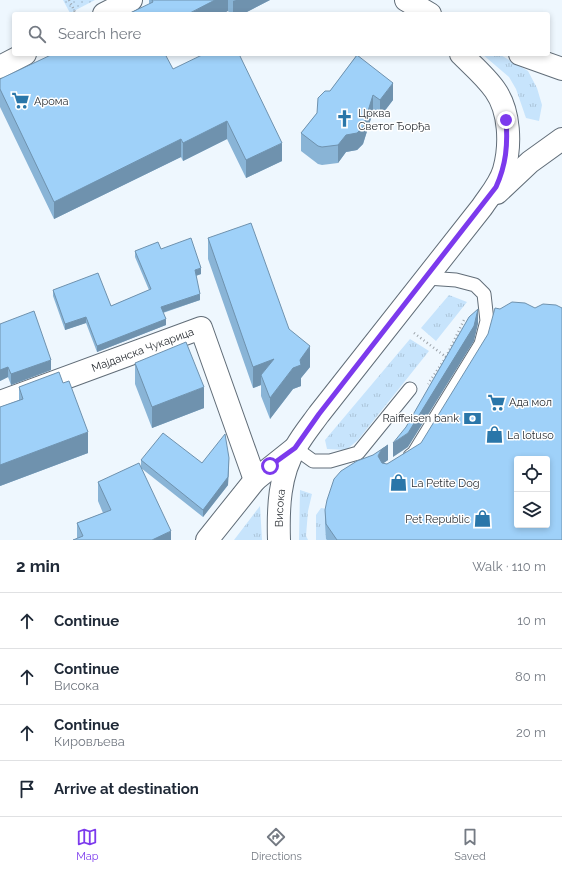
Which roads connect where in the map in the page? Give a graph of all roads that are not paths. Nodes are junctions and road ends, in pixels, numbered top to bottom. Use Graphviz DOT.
graph roads {
  1 [pos="131,0"];
  2 [pos="108,12"];
  3 [pos="21,56"];
  4 [pos="463,56"];
  5 [pos="526,56"];
  6 [pos="0,67"];
  7 [pos="562,69"];
  8 [pos="562,139"];
  9 [pos="482,207"];
  10 [pos="427,278"];
  11 [pos="410,389"];
  12 [pos="0,402"];
  13 [pos="295,448"];
  14 [pos="398,464"];
  15 [pos="255,480"];
  16 [pos="207,540"];
  17 [pos="278,540"];
  1 -- 2 [label="main road"];
  3 -- 6 [label="main road"];
  4 -- 9 [label="main road"];
  5 -- 7 [label="main road"];
  8 -- 9 [label="main road"];
  9 -- 10 [label="main road, Висока"];
  10 -- 13 [label="main road, Висока"];
  10 -- 14 [label="lane"];
  11 -- 13 [label="lane"];
  12 -- 15 [label="main road, Мајданска Чукарица"];
  13 -- 15 [label="main road"];
  13 -- 17 [label="main road, Висока"];
  15 -- 16 [label="main road"];
}
